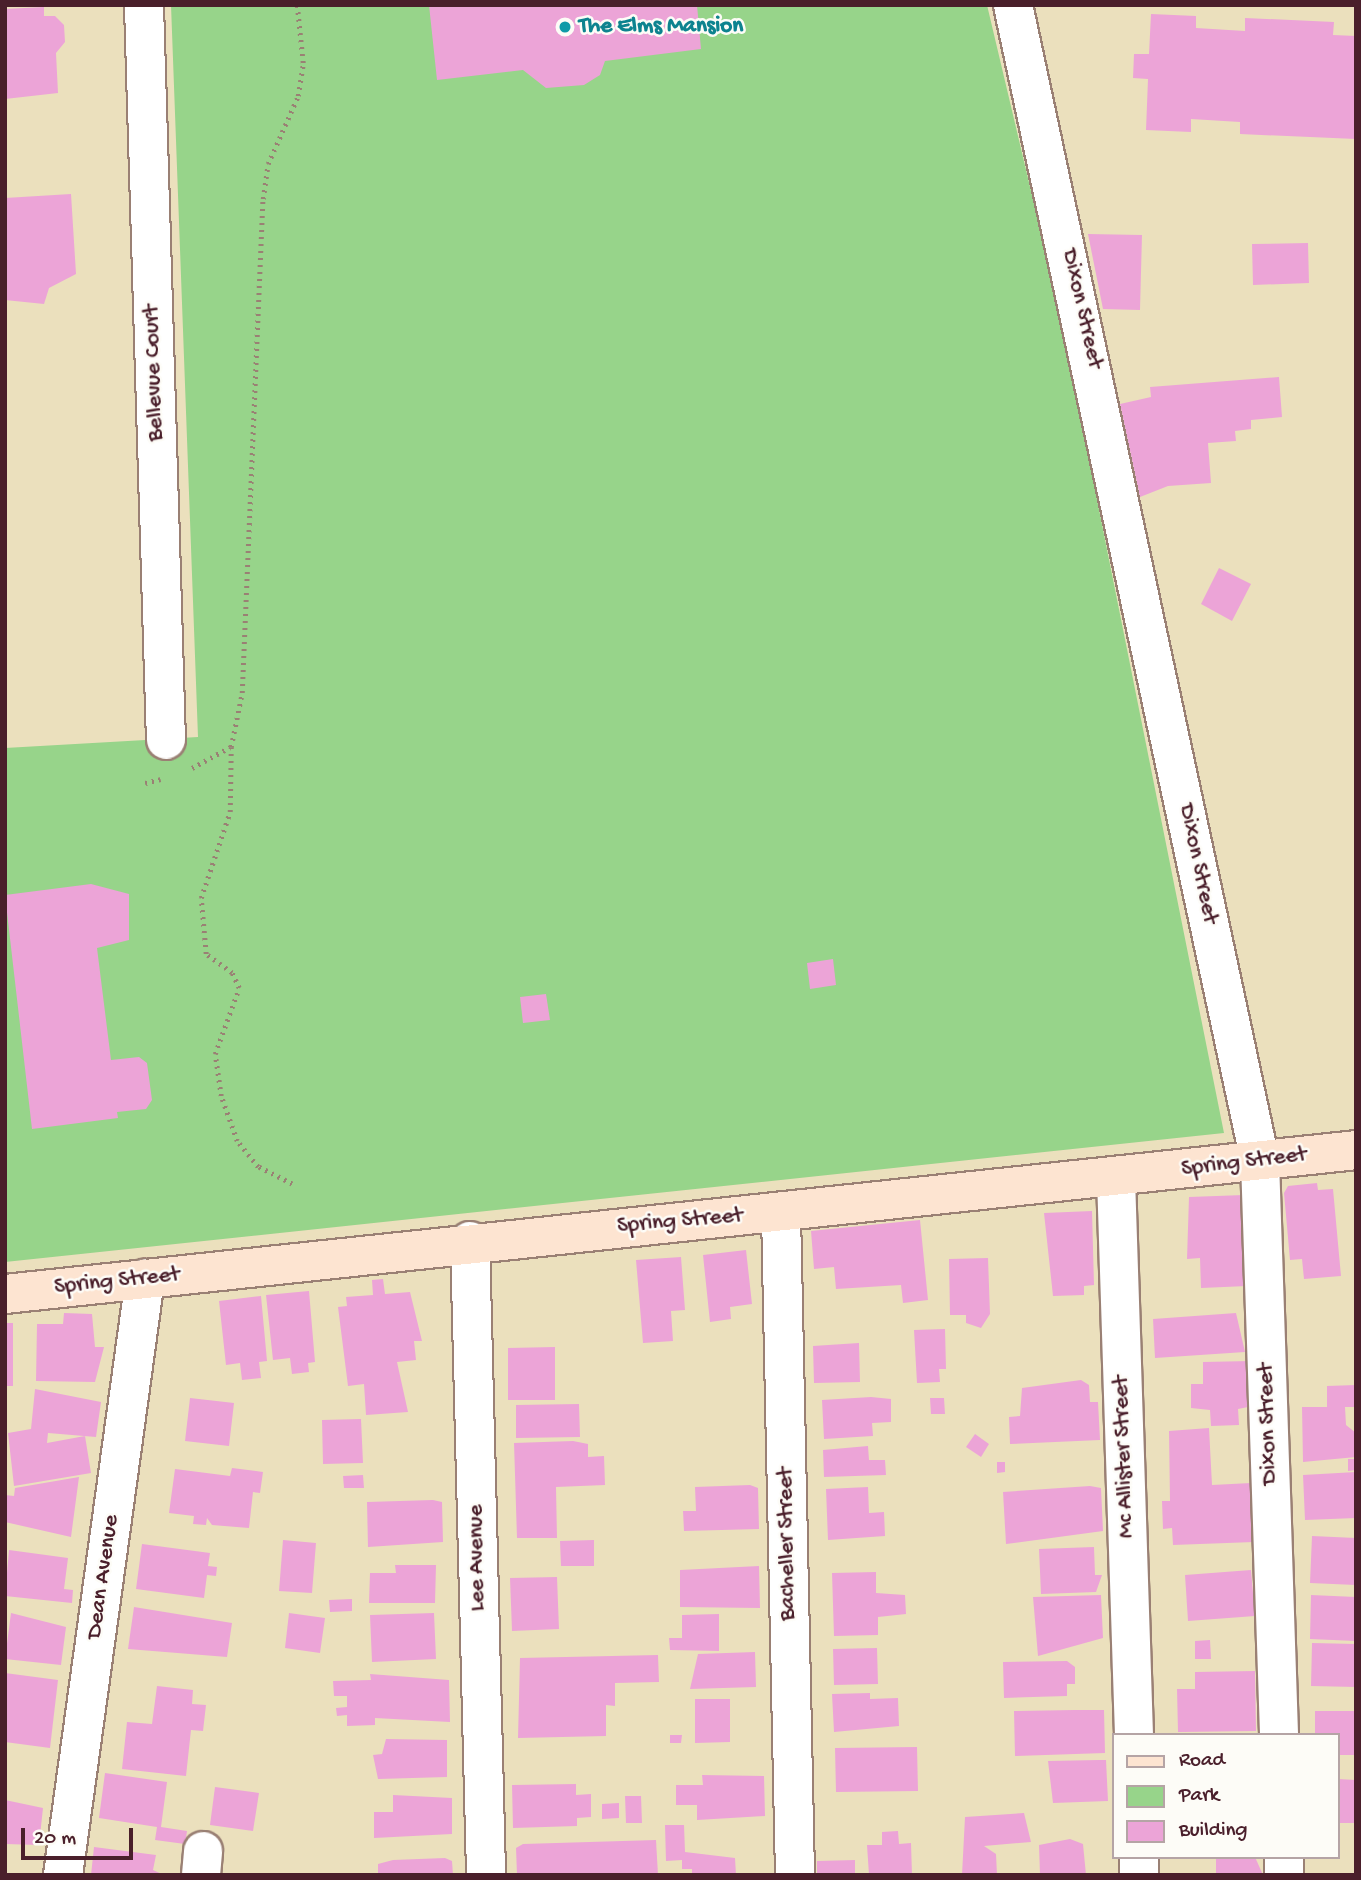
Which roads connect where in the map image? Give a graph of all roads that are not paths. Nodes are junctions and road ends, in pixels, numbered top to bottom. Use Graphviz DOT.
graph roads {
  1 [pos="144,5"];
  2 [pos="1013,5"];
  3 [pos="166,740"];
  4 [pos="1356,1150"];
  5 [pos="1260,1161"];
  6 [pos="1116,1178"];
  7 [pos="781,1213"];
  8 [pos="470,1241"];
  9 [pos="145,1279"];
  10 [pos="5,1294"];
  11 [pos="1135,1733"];
  12 [pos="1279,1733"];
  13 [pos="63,1875"];
  14 [pos="486,1875"];
  15 [pos="795,1875"];
  1 -- 3 [label="street, Bellevue Court"];
  2 -- 5 [label="street, Dixon Street"];
  4 -- 5 [label="main road, Spring Street"];
  5 -- 6 [label="main road, Spring Street"];
  5 -- 12 [label="street, Dixon Street"];
  6 -- 7 [label="main road, Spring Street"];
  6 -- 11 [label="street, Mc Allister Street"];
  7 -- 8 [label="main road, Spring Street"];
  7 -- 15 [label="street, Bacheller Street"];
  8 -- 9 [label="main road, Spring Street"];
  8 -- 14 [label="street, Lee Avenue"];
  9 -- 10 [label="main road, Spring Street"];
  9 -- 13 [label="street, Dean Avenue"];
}
